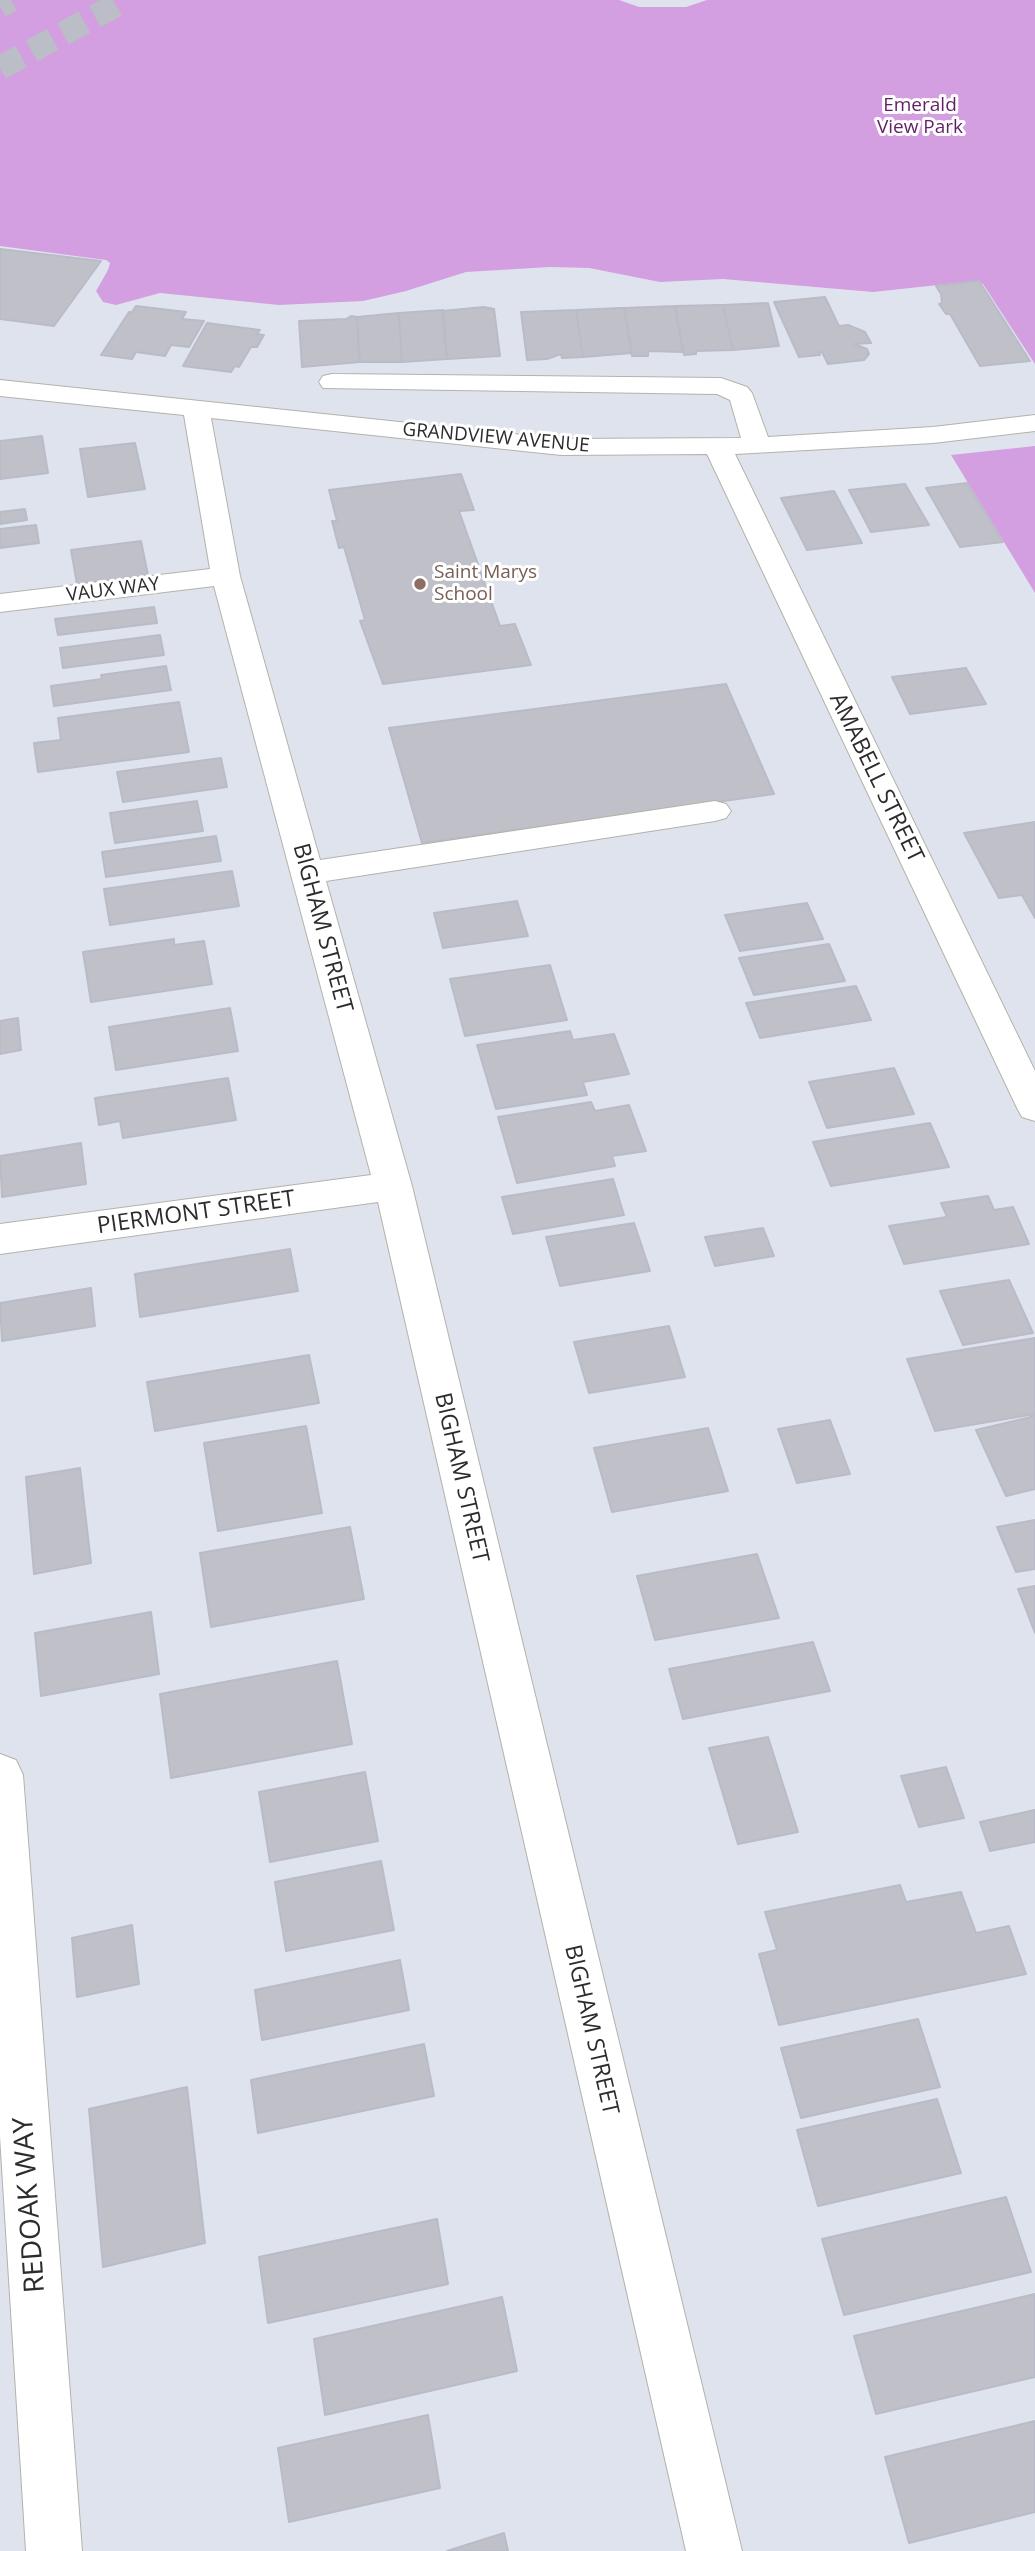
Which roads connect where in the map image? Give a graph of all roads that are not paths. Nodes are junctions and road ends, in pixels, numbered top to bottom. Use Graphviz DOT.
graph roads {
  1 [pos="332,382"];
  2 [pos="0,388"];
  3 [pos="196,409"];
  4 [pos="1035,423"];
  5 [pos="757,446"];
  6 [pos="718,448"];
  7 [pos="226,576"];
  8 [pos="0,603"];
  9 [pos="715,811"];
  10 [pos="307,873"];
  11 [pos="1035,1108"];
  12 [pos="393,1186"];
  13 [pos="0,1240"];
  14 [pos="0,1775"];
  15 [pos="54,2551"];
  16 [pos="714,2551"];
  1 -- 5 [label="street"];
  2 -- 3 [label="street, GRANDVIEW AVENUE"];
  3 -- 6 [label="street, GRANDVIEW AVENUE"];
  3 -- 7 [label="street, BIGHAM STREET"];
  4 -- 5 [label="street, GRANDVIEW AVENUE"];
  5 -- 6 [label="street, GRANDVIEW AVENUE"];
  6 -- 11 [label="street, AMABELL STREET"];
  7 -- 8 [label="street, VAUX WAY"];
  7 -- 10 [label="street, BIGHAM STREET"];
  9 -- 10 [label="street"];
  10 -- 12 [label="street, BIGHAM STREET"];
  12 -- 13 [label="street, PIERMONT STREET"];
  12 -- 16 [label="street, BIGHAM STREET"];
  14 -- 15 [label="street, REDOAK WAY"];
}
